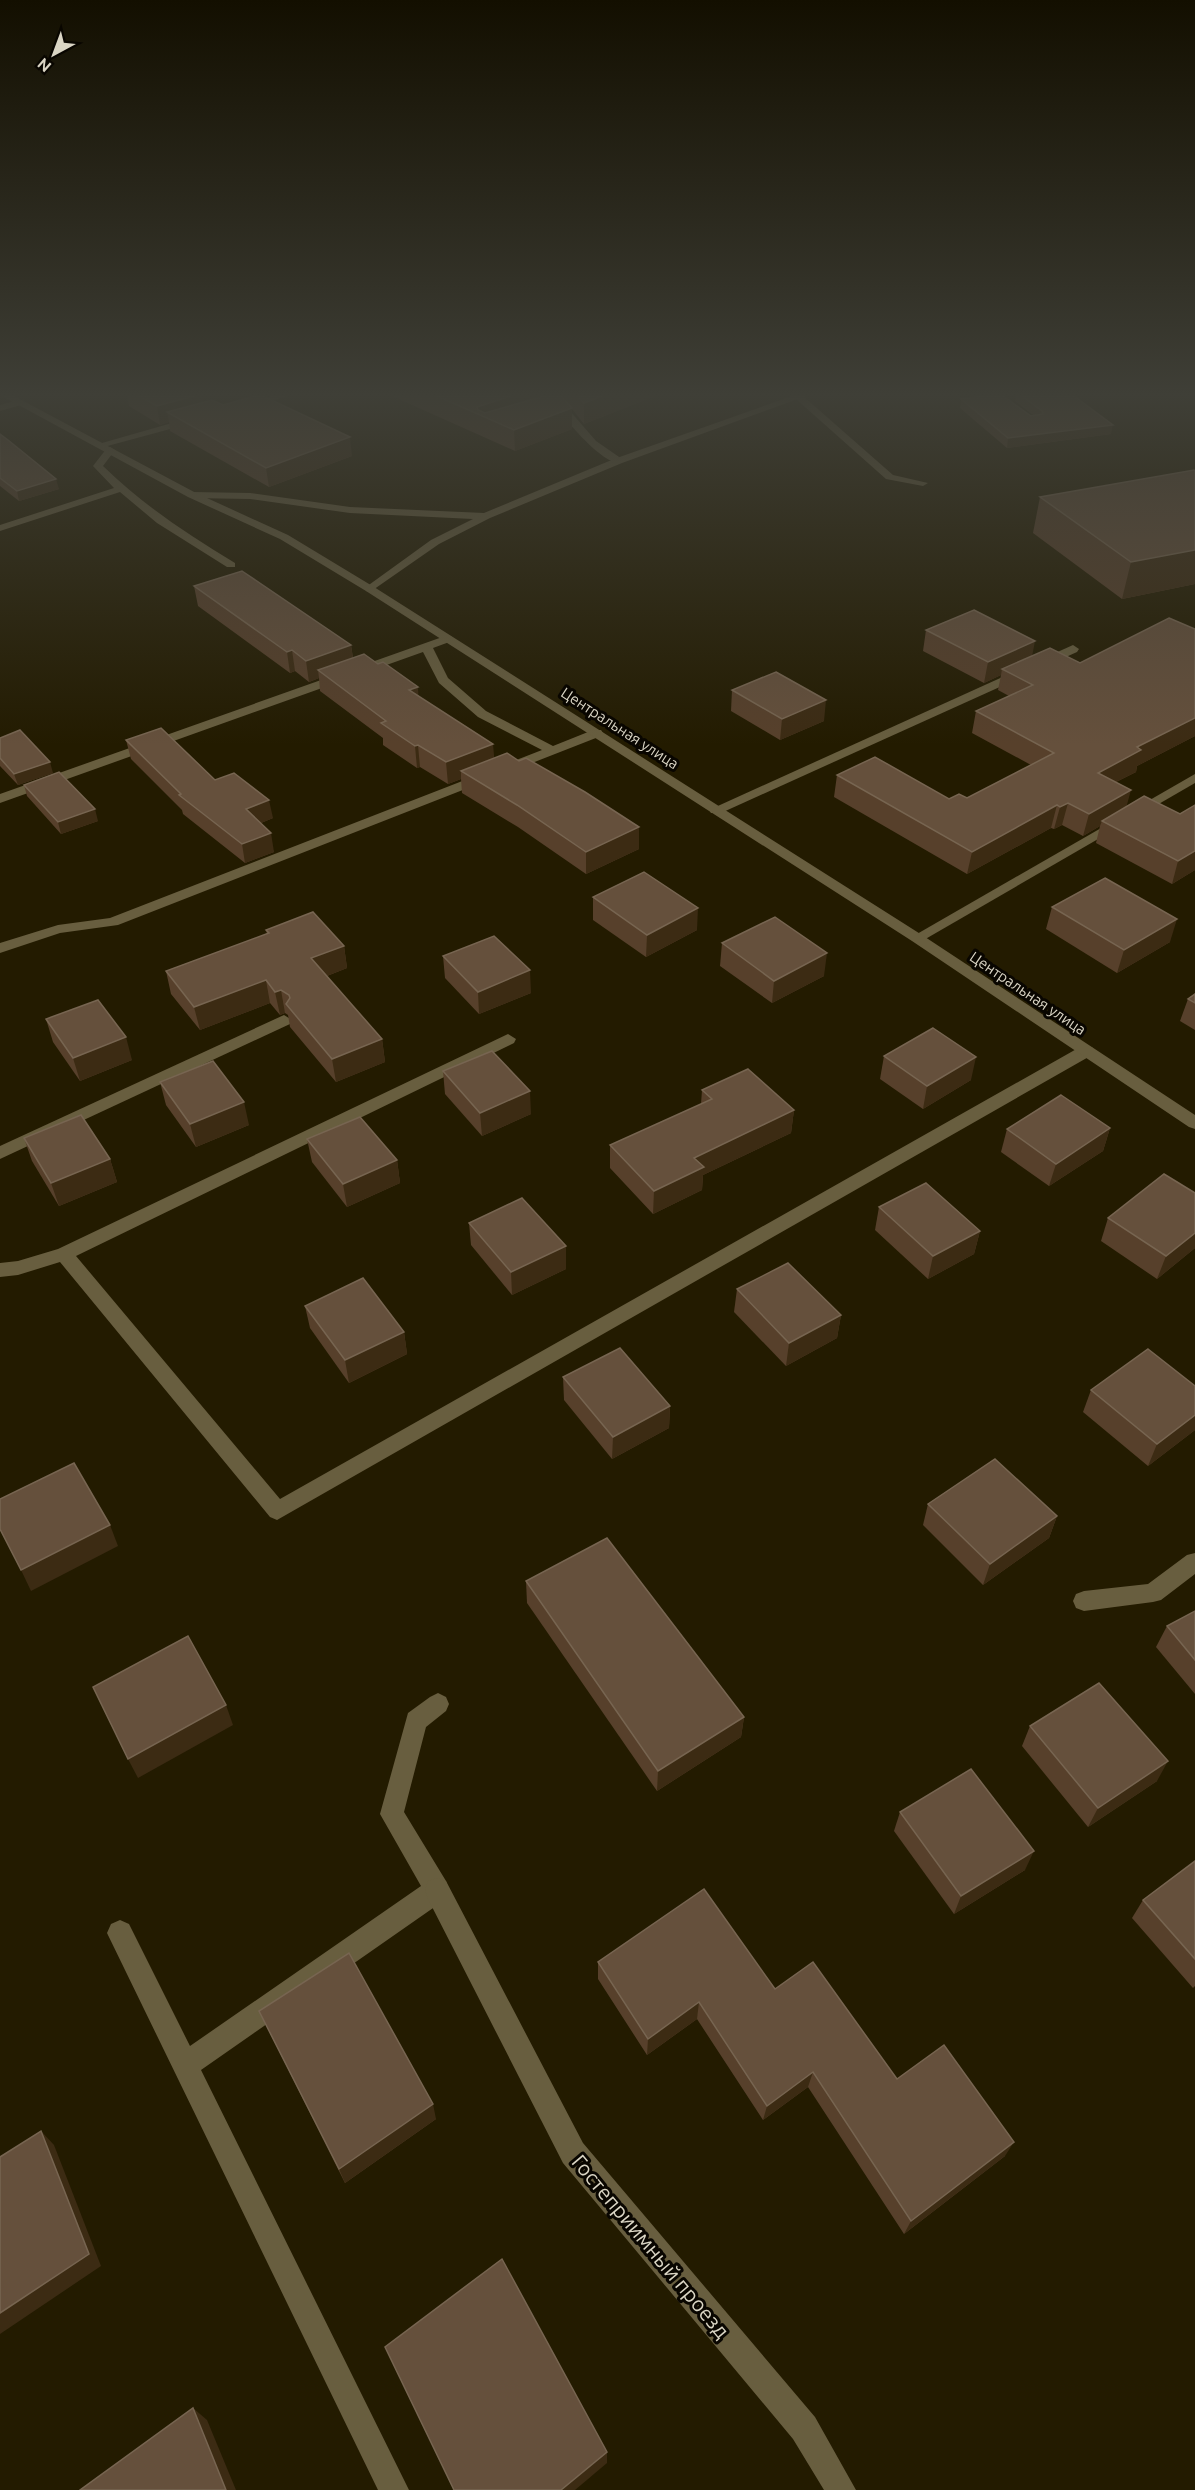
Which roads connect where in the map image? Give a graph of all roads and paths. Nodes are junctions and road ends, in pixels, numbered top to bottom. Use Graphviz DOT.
graph roads {
  1 [pos="49,512"];
  2 [pos="149,512"];
  3 [pos="230,512"];
  4 [pos="400,512"];
  5 [pos="495,512"];
  6 [pos="486,516"];
  7 [pos="0,528"];
  8 [pos="231,566"];
  9 [pos="370,589"];
  10 [pos="448,639"];
  11 [pos="426,647"];
  12 [pos="1073,649"];
  13 [pos="597,733"];
  14 [pos="551,750"];
  15 [pos="1195,778"];
  16 [pos="0,799"];
  17 [pos="716,810"];
  18 [pos="917,938"];
  19 [pos="0,948"];
  20 [pos="284,1020"];
  21 [pos="508,1039"];
  22 [pos="1086,1051"];
  23 [pos="1195,1123"];
  24 [pos="0,1153"];
  25 [pos="64,1254"];
  26 [pos="0,1270"];
  27 [pos="1195,1562"];
  28 [pos="1084,1601"];
  29 [pos="438,1704"];
  30 [pos="437,1890"];
  31 [pos="120,1934"];
  32 [pos="184,2066"];
  33 [pos="393,2490"];
  34 [pos="841,2490"];
  1 -- 7 [label="street"];
  2 -- 8 [label="street"];
  3 -- 9 [label="street, Центральная улица"];
  4 -- 6 [label="street"];
  5 -- 6 [label="street"];
  6 -- 9 [label="street"];
  9 -- 10 [label="street, Центральная улица"];
  10 -- 11 [label="street"];
  10 -- 13 [label="street, Центральная улица"];
  11 -- 14 [label="street"];
  11 -- 16 [label="street"];
  12 -- 17 [label="street"];
  13 -- 14 [label="street"];
  13 -- 17 [label="street, Центральная улица"];
  14 -- 19 [label="street"];
  15 -- 18 [label="street"];
  17 -- 18 [label="street, Центральная улица"];
  18 -- 22 [label="street, Центральная улица"];
  20 -- 24 [label="street"];
  21 -- 25 [label="street"];
  22 -- 23 [label="street, Центральная улица"];
  22 -- 25 [label="street"];
  25 -- 26 [label="street"];
  27 -- 28 [label="street"];
  29 -- 30 [label="street, Гостеприимный проезд"];
  30 -- 32 [label="street"];
  30 -- 34 [label="street, Гостеприимный проезд"];
  31 -- 32 [label="street"];
  32 -- 33 [label="street"];
}
